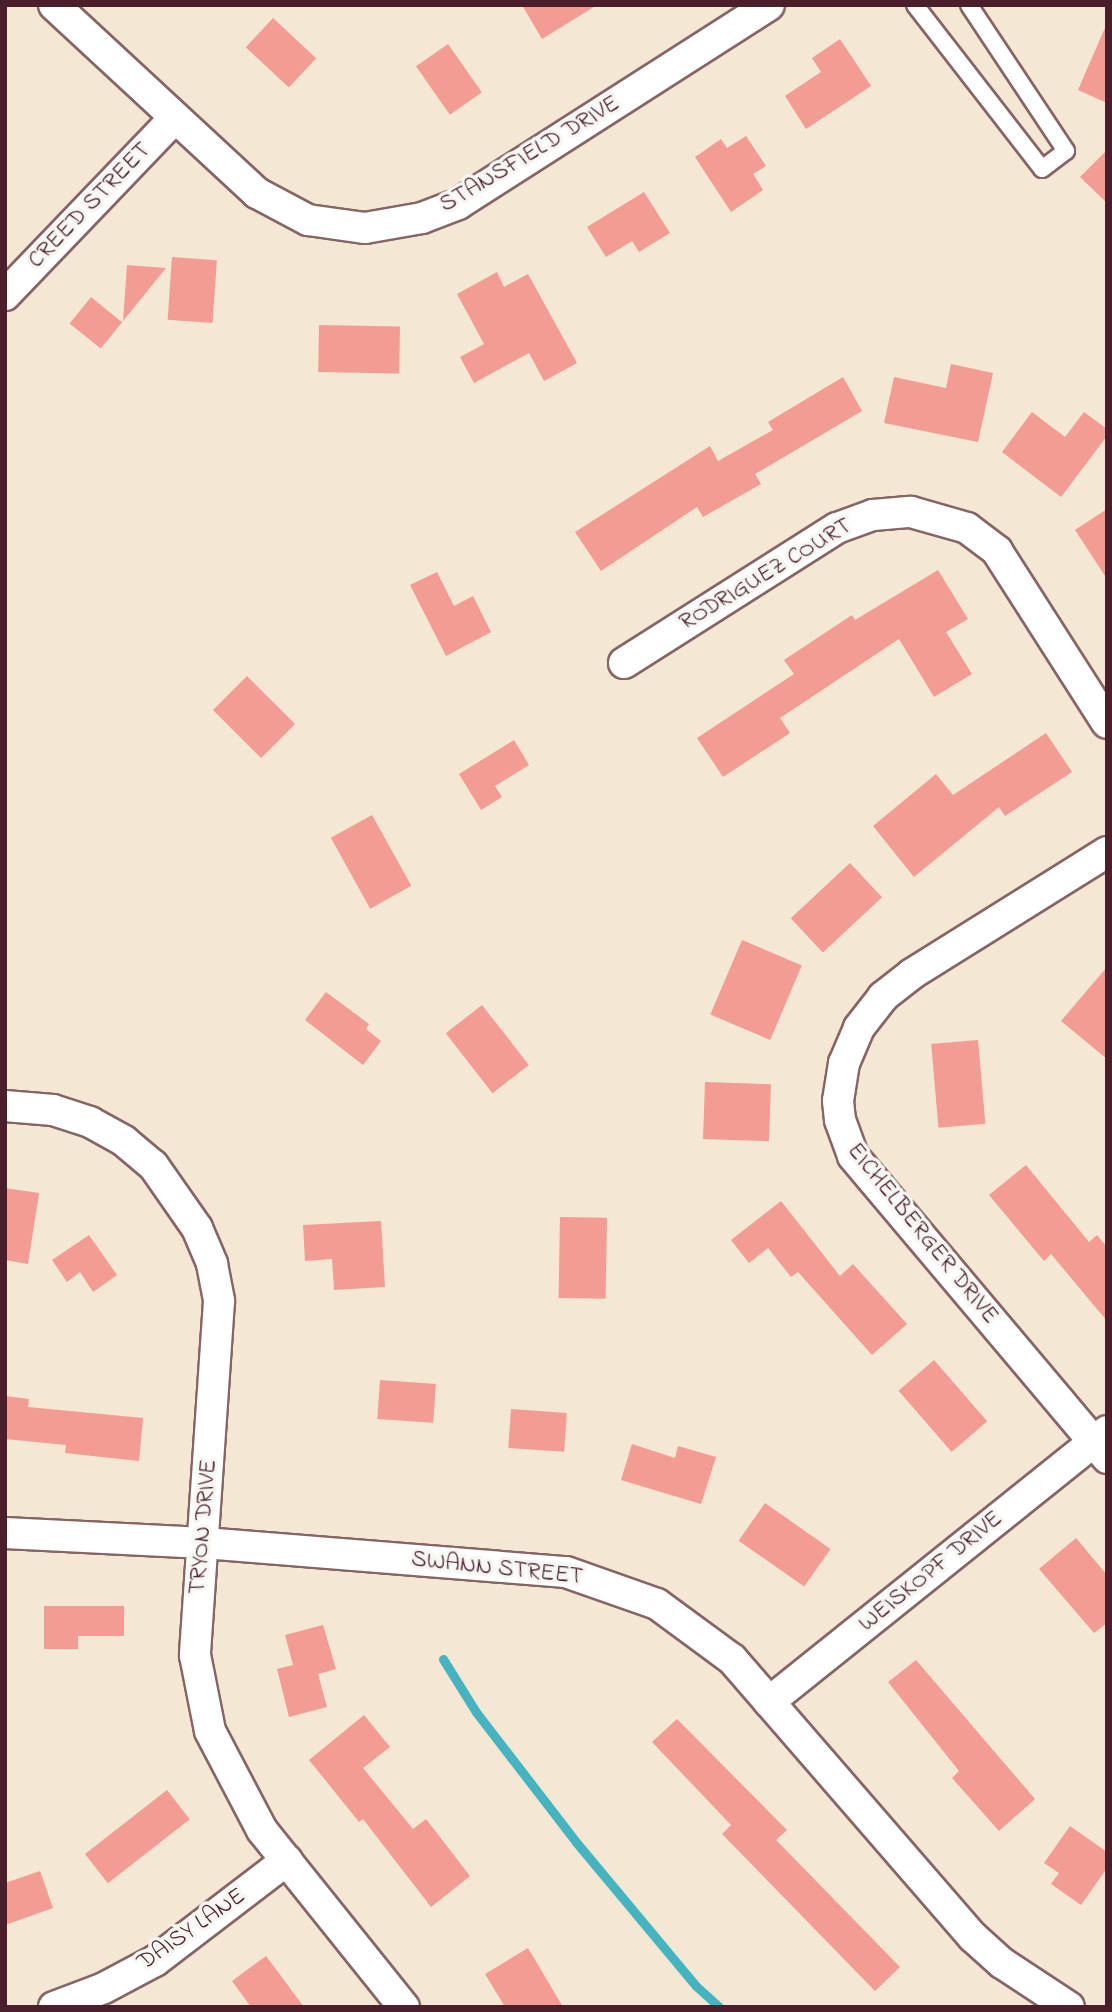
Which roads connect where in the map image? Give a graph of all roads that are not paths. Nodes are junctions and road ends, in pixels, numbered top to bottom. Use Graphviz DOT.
graph roads {
  1 [pos="54,5"];
  2 [pos="769,5"];
  3 [pos="915,5"];
  4 [pos="969,5"];
  5 [pos="175,118"];
  6 [pos="5,295"];
  7 [pos="624,663"];
  8 [pos="1107,723"];
  9 [pos="1107,852"];
  10 [pos="5,1106"];
  11 [pos="1102,1444"];
  12 [pos="5,1533"];
  13 [pos="204,1543"];
  14 [pos="769,1702"];
  15 [pos="287,1860"];
  16 [pos="54,2007"];
  17 [pos="404,2007"];
  18 [pos="1069,2007"];
  1 -- 5 [label="street, STANSFIELD DRIVE"];
  2 -- 5 [label="street, STANSFIELD DRIVE"];
  3 -- 4 [label="lane"];
  5 -- 6 [label="street, CREED STREET"];
  7 -- 8 [label="street, RODRIGUEZ COURT"];
  9 -- 11 [label="street, EICHELBERGER DRIVE"];
  10 -- 13 [label="street, TRYON DRIVE"];
  11 -- 14 [label="street, WEISKOPF DRIVE"];
  12 -- 13 [label="street, SWANN STREET"];
  13 -- 14 [label="street, SWANN STREET"];
  13 -- 15 [label="street, TRYON DRIVE"];
  14 -- 18 [label="street, SWANN STREET"];
  15 -- 16 [label="street, DAISY LANE"];
  15 -- 17 [label="street, TRYON DRIVE"];
}
